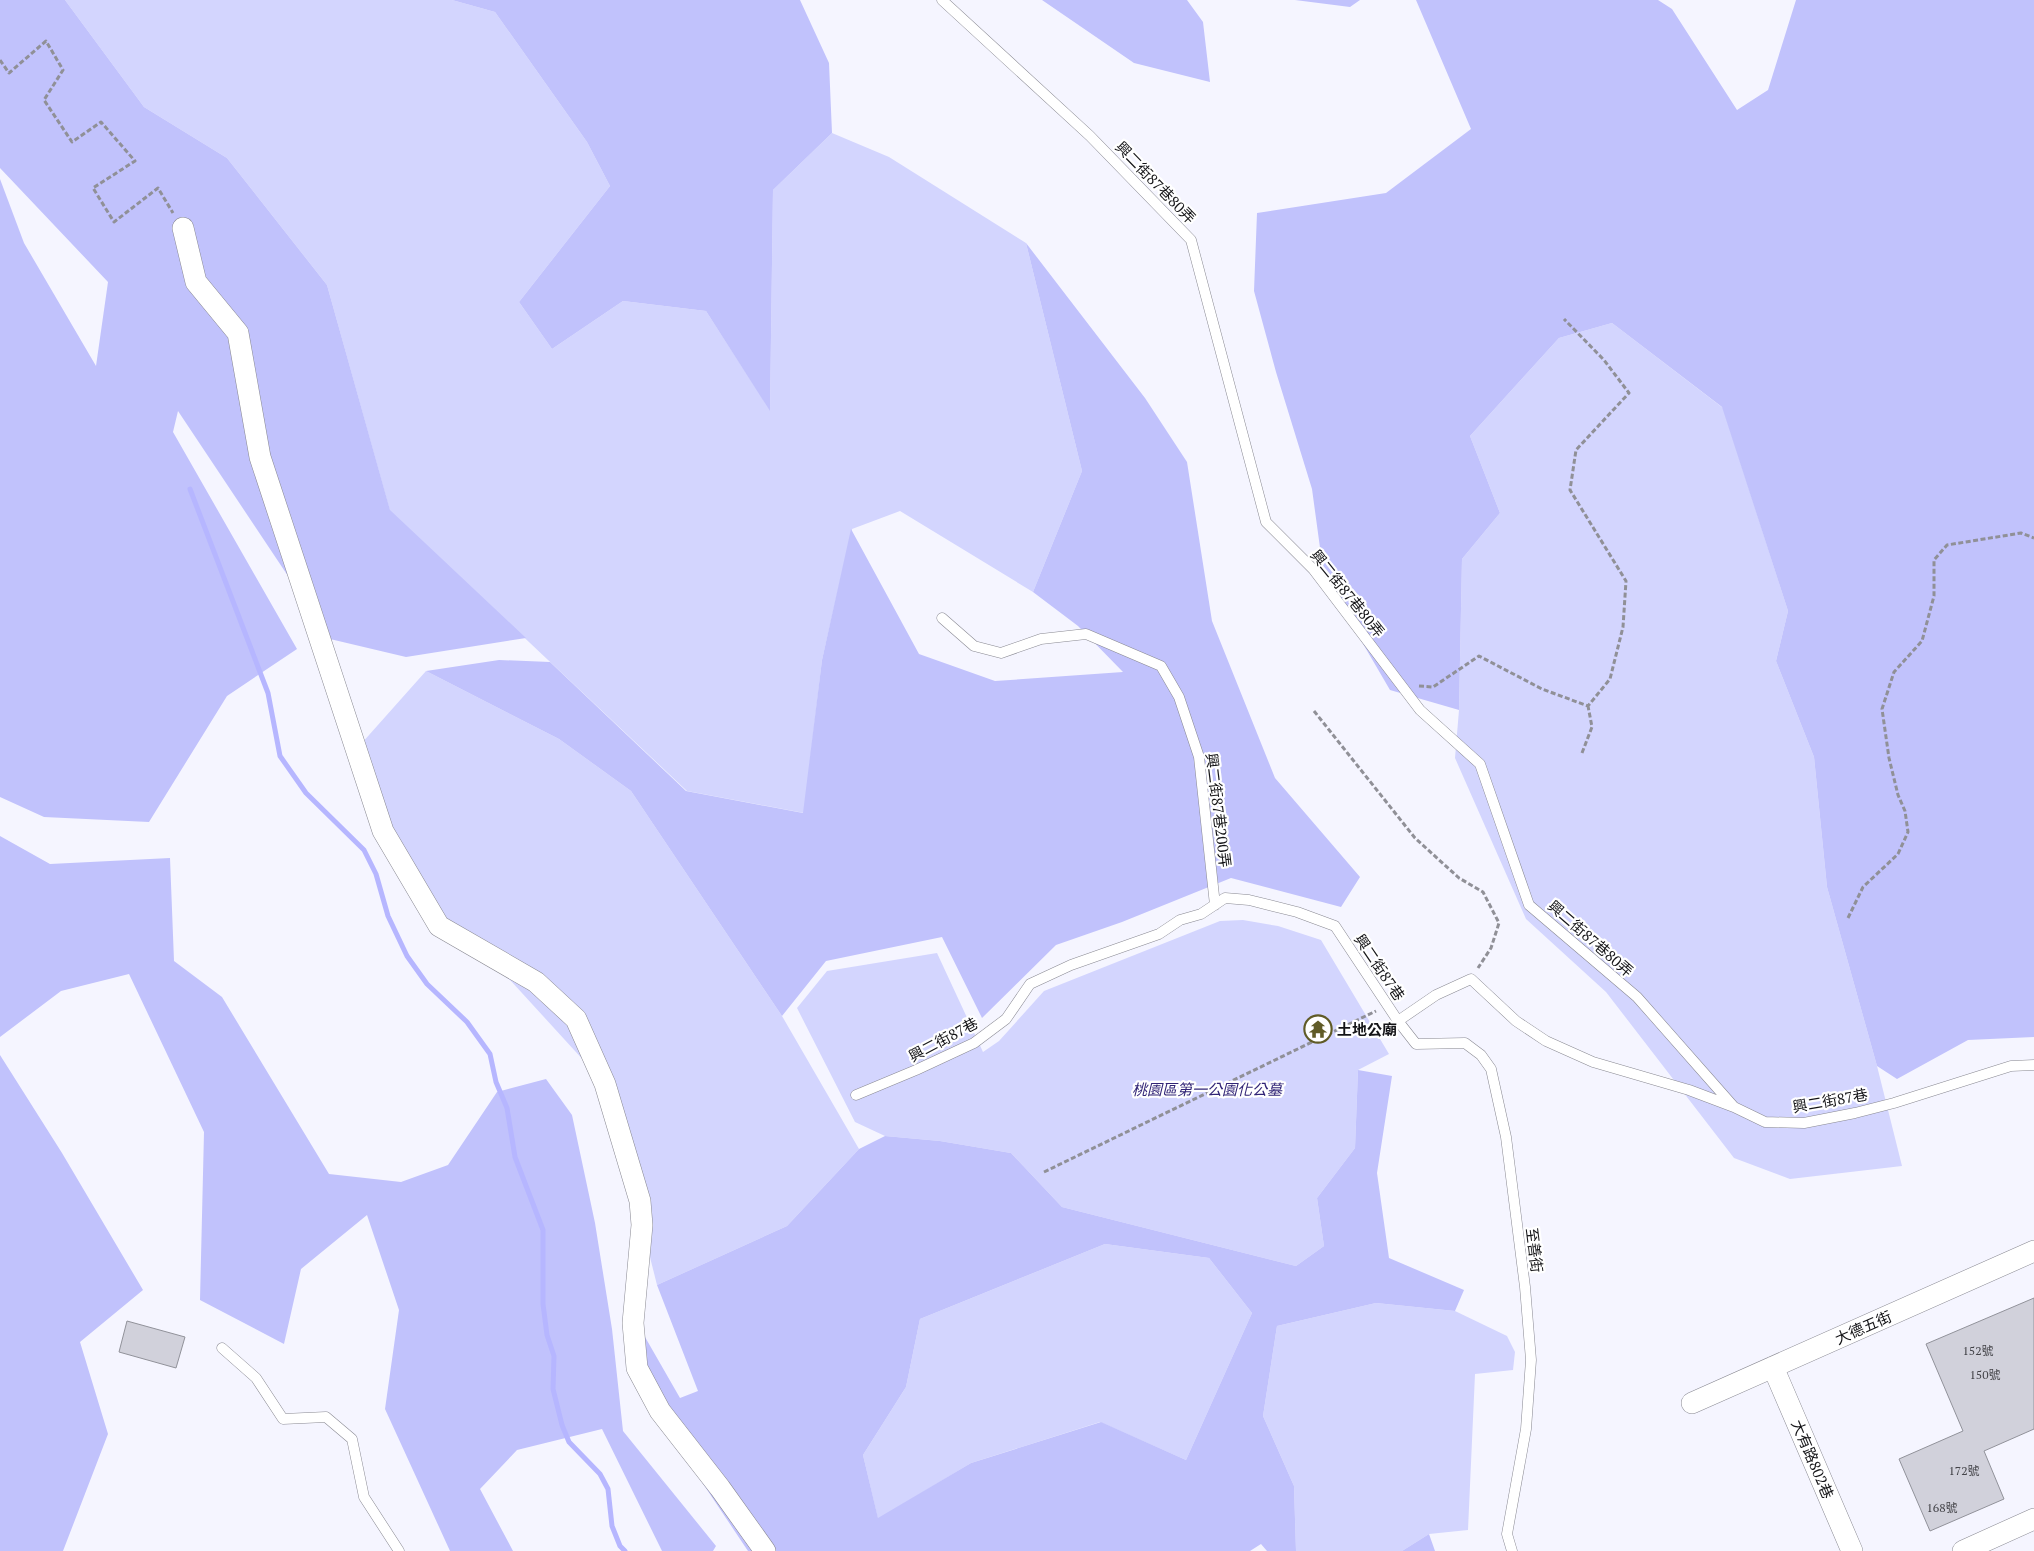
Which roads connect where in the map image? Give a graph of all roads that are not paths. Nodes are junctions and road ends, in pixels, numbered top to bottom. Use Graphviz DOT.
graph roads {
  1 [pos="942,0"];
  2 [pos="183,228"];
  3 [pos="942,618"];
  4 [pos="1216,905"];
  5 [pos="1398,1021"];
  6 [pos="2034,1065"];
  7 [pos="856,1095"];
  8 [pos="1734,1107"];
  9 [pos="2034,1251"];
  10 [pos="222,1348"];
  11 [pos="1773,1367"];
  12 [pos="1692,1403"];
  13 [pos="2034,1519"];
  14 [pos="399,1551"];
  15 [pos="765,1551"];
  16 [pos="1512,1551"];
  17 [pos="1852,1551"];
  18 [pos="1963,1551"];
  1 -- 8 [label="lane, 興二街87巷80弄"];
  2 -- 15 [label="street"];
  3 -- 4 [label="lane, 興二街87巷200弄"];
  4 -- 5 [label="lane, 興二街87巷"];
  4 -- 7 [label="lane, 興二街87巷"];
  5 -- 8 [label="lane, 興二街87巷"];
  5 -- 16 [label="lane, 至善街"];
  6 -- 8 [label="lane, 興二街87巷"];
  9 -- 11 [label="street, 大德五街"];
  10 -- 14 [label="lane"];
  11 -- 12 [label="street, 大德五街"];
  11 -- 17 [label="street, 大有路802巷"];
  13 -- 18 [label="street"];
}
